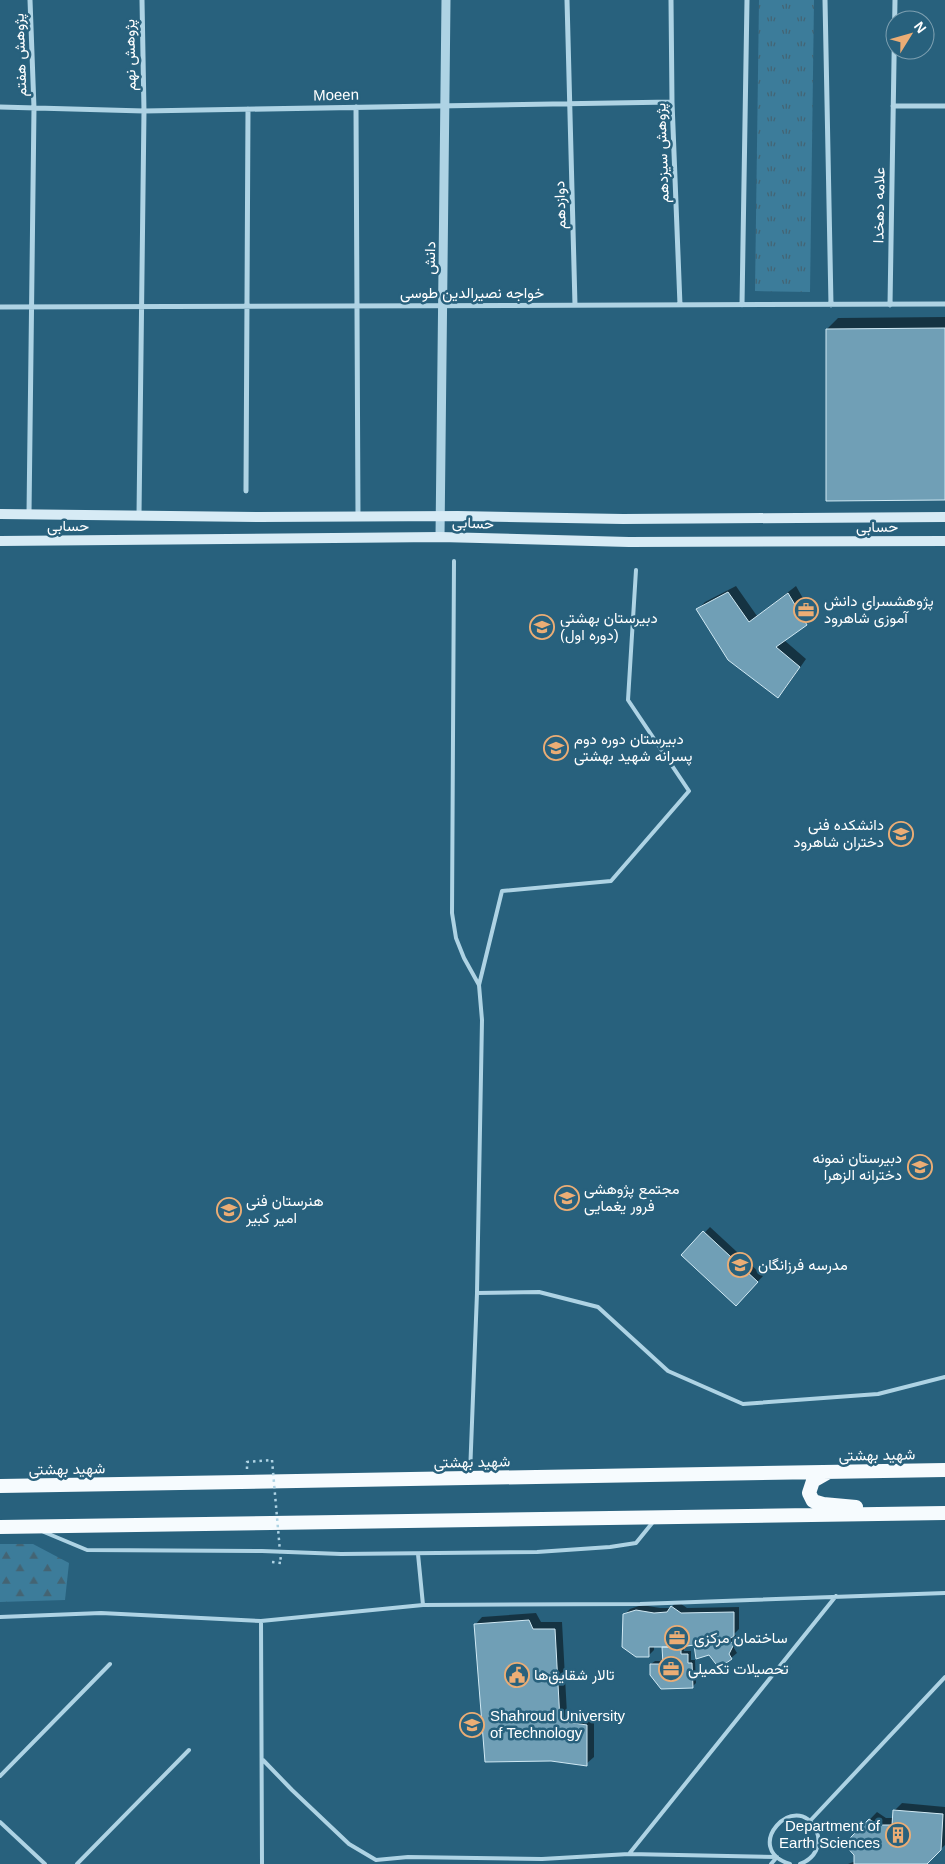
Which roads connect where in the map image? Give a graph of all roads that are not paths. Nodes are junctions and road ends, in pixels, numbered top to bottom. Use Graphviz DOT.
graph roads {
  1 [pos="30,0"];
  2 [pos="142,0"];
  3 [pos="446,0"];
  4 [pos="568,0"];
  5 [pos="671,0"];
  6 [pos="747,0"];
  7 [pos="825,0"];
  8 [pos="895,0"];
  9 [pos="672,102"];
  10 [pos="570,104"];
  11 [pos="445,105"];
  12 [pos="893,106"];
  13 [pos="945,106"];
  14 [pos="0,107"];
  15 [pos="356,107"];
  16 [pos="34,108"];
  17 [pos="248,109"];
  18 [pos="144,110"];
  19 [pos="890,304"];
  20 [pos="945,304"];
  21 [pos="575,305"];
  22 [pos="680,305"];
  23 [pos="742,305"];
  24 [pos="831,305"];
  25 [pos="0,306"];
  26 [pos="33,306"];
  27 [pos="141,306"];
  28 [pos="247,306"];
  29 [pos="358,306"];
  30 [pos="443,306"];
  31 [pos="246,491"];
  32 [pos="0,514"];
  33 [pos="29,514"];
  34 [pos="138,515"];
  35 [pos="441,516"];
  36 [pos="358,517"];
  37 [pos="945,517"];
  38 [pos="440,537"];
  39 [pos="0,540"];
  40 [pos="945,541"];
  41 [pos="454,561"];
  42 [pos="636,570"];
  43 [pos="478,985"];
  44 [pos="477,1293"];
  45 [pos="945,1377"];
  46 [pos="945,1470"];
  47 [pos="828,1472"];
  48 [pos="470,1479"];
  49 [pos="0,1486"];
  50 [pos="904,1512"];
  51 [pos="945,1513"];
  52 [pos="656,1517"];
  53 [pos="33,1526"];
  54 [pos="0,1527"];
  55 [pos="418,1554"];
  56 [pos="945,1593"];
  57 [pos="836,1596"];
  58 [pos="423,1605"];
  59 [pos="0,1617"];
  60 [pos="261,1621"];
  61 [pos="110,1664"];
  62 [pos="945,1677"];
  63 [pos="189,1750"];
  64 [pos="263,1760"];
  65 [pos="0,1776"];
  66 [pos="0,1822"];
  67 [pos="809,1822"];
  68 [pos="629,1854"];
  69 [pos="777,1858"];
  70 [pos="45,1864"];
  71 [pos="77,1864"];
  72 [pos="262,1864"];
  73 [pos="771,1864"];
  74 [pos="790,1864"];
  75 [pos="800,1864"];
  1 -- 16 [label="street, پژوهش هفتم"];
  2 -- 18 [label="street, پژوهش نهم"];
  3 -- 11 [label="street, دانش"];
  4 -- 10 [label="street, دوازدهم"];
  5 -- 9 [label="street, پژوهش سیزدهم"];
  6 -- 23 [label="street"];
  7 -- 24 [label="street"];
  8 -- 12 [label="street, علامه دهخدا"];
  9 -- 10 [label="street, Moeen"];
  9 -- 22 [label="street, پژوهش سیزدهم"];
  10 -- 11 [label="street, Moeen"];
  10 -- 21 [label="street, دوازدهم"];
  11 -- 15 [label="street, Moeen"];
  11 -- 30 [label="street, دانش"];
  12 -- 13 [label="street"];
  12 -- 19 [label="street, علامه دهخدا"];
  14 -- 16 [label="street, Moeen"];
  15 -- 17 [label="street, Moeen"];
  15 -- 29 [label="street"];
  16 -- 18 [label="street, Moeen"];
  16 -- 26 [label="street, پژوهش هفتم"];
  17 -- 18 [label="street, Moeen"];
  17 -- 28 [label="street"];
  18 -- 27 [label="street, پژوهش نهم"];
  19 -- 20 [label="street, خواجه نصیرالدین طوسی"];
  19 -- 24 [label="street, خواجه نصیرالدین طوسی"];
  21 -- 22 [label="street, خواجه نصیرالدین طوسی"];
  21 -- 30 [label="street, خواجه نصیرالدین طوسی"];
  22 -- 23 [label="street, خواجه نصیرالدین طوسی"];
  23 -- 24 [label="street, خواجه نصیرالدین طوسی"];
  25 -- 26 [label="street, خواجه نصیرالدین طوسی"];
  26 -- 27 [label="street, خواجه نصیرالدین طوسی"];
  26 -- 33 [label="street, پژوهش هفتم"];
  27 -- 28 [label="street, خواجه نصیرالدین طوسی"];
  27 -- 34 [label="street, پژوهش نهم"];
  28 -- 29 [label="street, خواجه نصیرالدین طوسی"];
  28 -- 31 [label="street"];
  29 -- 30 [label="street, خواجه نصیرالدین طوسی"];
  29 -- 36 [label="street"];
  30 -- 35 [label="street, دانش"];
  32 -- 33 [label="main road, حسابی"];
  33 -- 34 [label="main road, حسابی"];
  34 -- 36 [label="main road, حسابی"];
  35 -- 36 [label="main road, حسابی"];
  35 -- 37 [label="main road, حسابی"];
  35 -- 38 [label="street, دانش"];
  38 -- 39 [label="main road, حسابی"];
  38 -- 40 [label="main road, حسابی"];
  41 -- 43 [label="lane"];
  42 -- 43 [label="lane"];
  43 -- 44 [label="lane"];
  44 -- 45 [label="lane"];
  44 -- 48 [label="lane"];
  46 -- 47 [label="highway, شهید بهشتی"];
  47 -- 48 [label="highway, شهید بهشتی"];
  47 -- 50 [label="highway"];
  48 -- 49 [label="highway, شهید بهشتی"];
  50 -- 51 [label="highway"];
  50 -- 52 [label="highway"];
  52 -- 53 [label="highway"];
  52 -- 55 [label="lane"];
  53 -- 54 [label="highway"];
  53 -- 55 [label="lane"];
  55 -- 58 [label="lane"];
  56 -- 57 [label="lane"];
  57 -- 58 [label="lane"];
  57 -- 68 [label="lane"];
  58 -- 60 [label="lane"];
  59 -- 60 [label="lane"];
  60 -- 64 [label="lane"];
  61 -- 65 [label="lane"];
  62 -- 67 [label="lane"];
  63 -- 71 [label="lane"];
  64 -- 68 [label="lane"];
  64 -- 72 [label="lane"];
  66 -- 70 [label="lane"];
  67 -- 69 [label="lane"];
  67 -- 75 [label="lane"];
  68 -- 69 [label="lane"];
  69 -- 73 [label="lane"];
  69 -- 74 [label="lane"];
}
